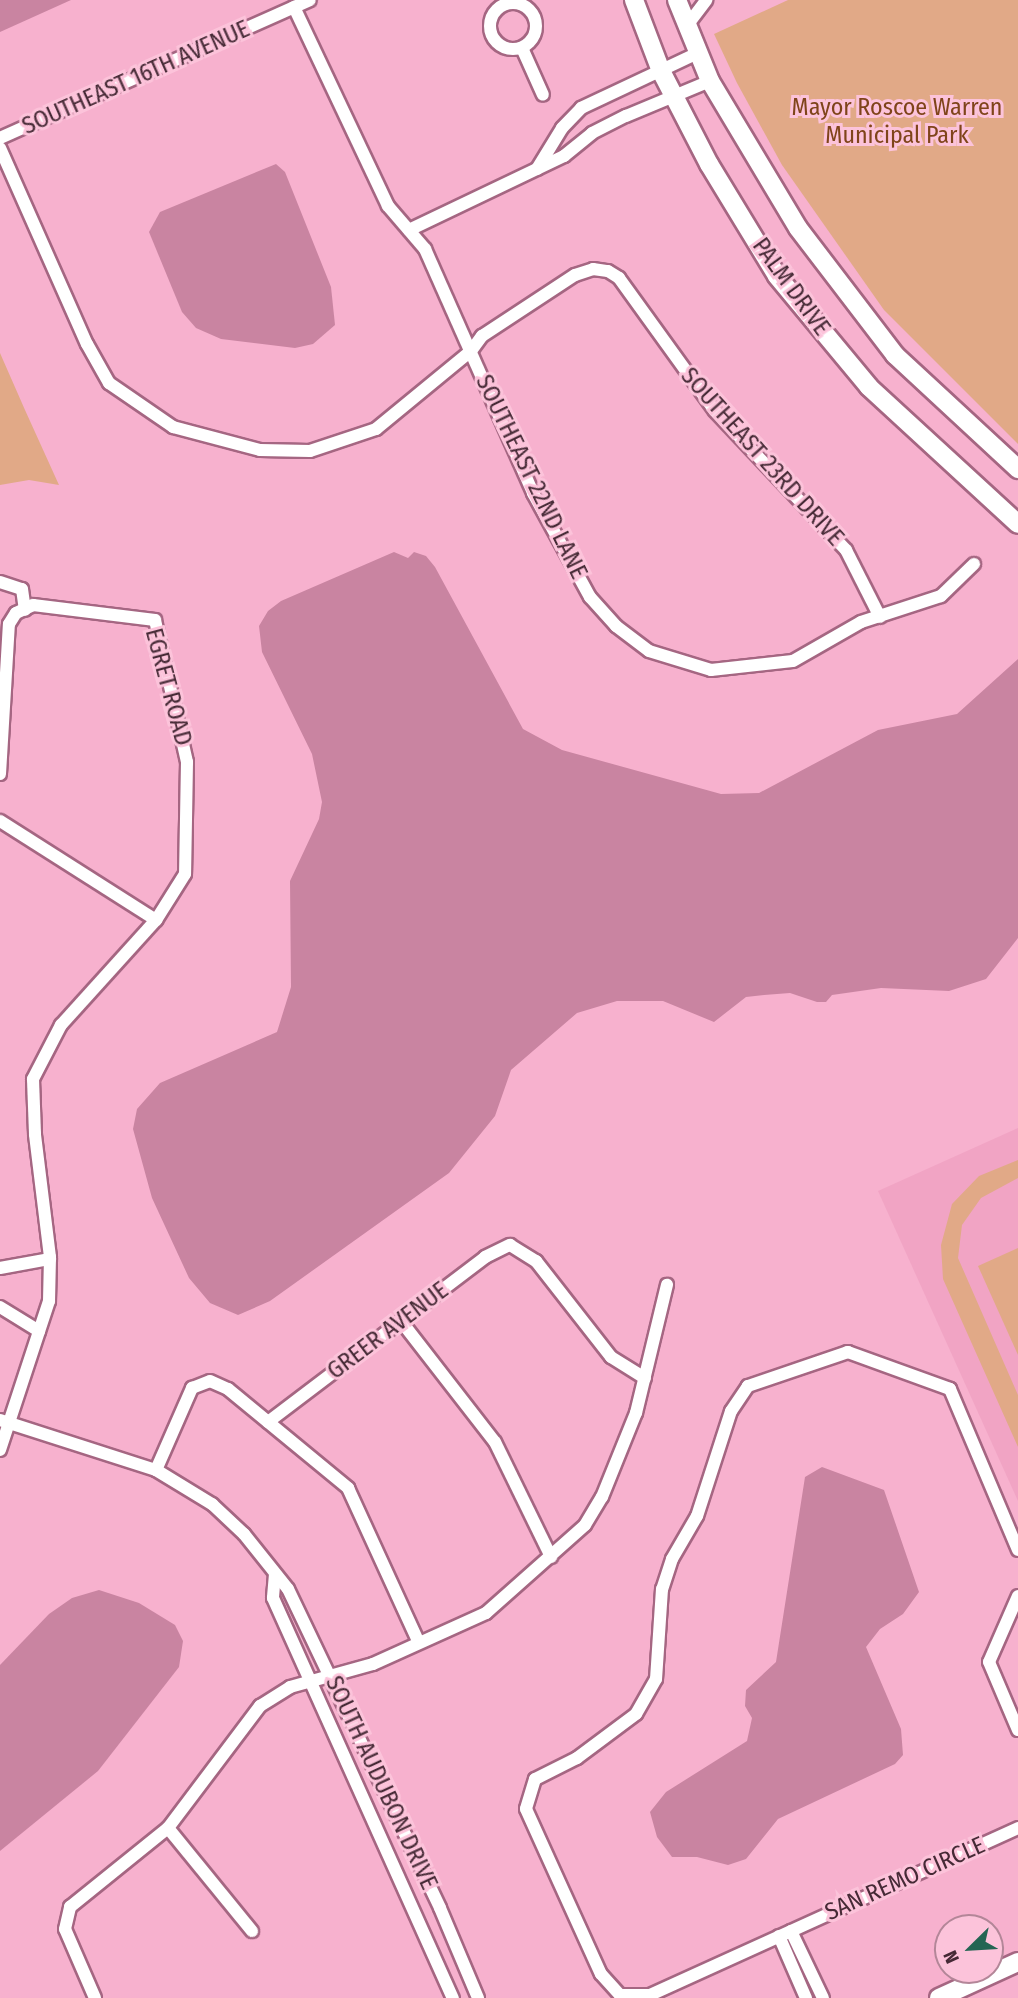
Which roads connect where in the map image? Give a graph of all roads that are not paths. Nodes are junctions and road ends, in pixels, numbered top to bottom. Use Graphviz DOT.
graph roads {
  1 [pos="310,0"];
  2 [pos="634,0"];
  3 [pos="677,0"];
  4 [pos="706,0"];
  5 [pos="495,4"];
  6 [pos="295,7"];
  7 [pos="687,27"];
  8 [pos="522,48"];
  9 [pos="696,54"];
  10 [pos="661,71"];
  11 [pos="710,80"];
  12 [pos="543,95"];
  13 [pos="674,96"];
  14 [pos="0,138"];
  15 [pos="0,148"];
  16 [pos="537,170"];
  17 [pos="409,230"];
  18 [pos="471,351"];
  19 [pos="1018,469"];
  20 [pos="1018,524"];
  21 [pos="974,564"];
  22 [pos="0,582"];
  23 [pos="25,610"];
  24 [pos="880,617"];
  25 [pos="5,624"];
  26 [pos="0,774"];
  27 [pos="0,821"];
  28 [pos="156,920"];
  29 [pos="50,1259"];
  30 [pos="0,1268"];
  31 [pos="667,1285"];
  32 [pos="0,1307"];
  33 [pos="401,1321"];
  34 [pos="39,1331"];
  35 [pos="645,1378"];
  36 [pos="5,1421"];
  37 [pos="268,1422"];
  38 [pos="0,1450"];
  39 [pos="156,1470"];
  40 [pos="1018,1550"];
  41 [pos="551,1557"];
  42 [pos="275,1574"];
  43 [pos="1018,1596"];
  44 [pos="419,1643"];
  45 [pos="331,1677"];
  46 [pos="314,1681"];
  47 [pos="1018,1730"];
  48 [pos="168,1828"];
  49 [pos="1018,1828"];
  50 [pos="252,1931"];
  51 [pos="791,1931"];
  52 [pos="779,1936"];
  53 [pos="1018,1962"];
  54 [pos="95,1998"];
  55 [pos="453,1998"];
  56 [pos="478,1998"];
  57 [pos="806,1998"];
  58 [pos="823,1998"];
  59 [pos="939,1998"];
  1 -- 6 [label="street, SOUTHEAST 16TH AVENUE"];
  2 -- 10 [label="main road, PALM DRIVE"];
  3 -- 7 [label="main road, PALM DRIVE"];
  4 -- 7 [label="street"];
  5 -- 8 [label="street"];
  5 -- 8 [label="street"];
  6 -- 14 [label="street, SOUTHEAST 16TH AVENUE"];
  6 -- 17 [label="street, SOUTHEAST 22ND LANE"];
  7 -- 9 [label="main road, PALM DRIVE"];
  8 -- 12 [label="street"];
  9 -- 10 [label="street"];
  9 -- 11 [label="main road, PALM DRIVE"];
  10 -- 13 [label="main road, PALM DRIVE"];
  10 -- 16 [label="street"];
  11 -- 13 [label="street"];
  11 -- 19 [label="main road, PALM DRIVE"];
  13 -- 16 [label="street"];
  13 -- 20 [label="main road, PALM DRIVE"];
  15 -- 18 [label="street"];
  16 -- 17 [label="street"];
  17 -- 18 [label="street, SOUTHEAST 22ND LANE"];
  18 -- 24 [label="street, SOUTHEAST 22ND LANE"];
  18 -- 24 [label="street, SOUTHEAST 23RD DRIVE"];
  21 -- 24 [label="street, SOUTHEAST 22ND LANE"];
  22 -- 23 [label="street"];
  23 -- 25 [label="street"];
  23 -- 28 [label="street, EGRET ROAD"];
  25 -- 26 [label="street"];
  27 -- 28 [label="street"];
  28 -- 29 [label="street, EGRET ROAD"];
  29 -- 30 [label="street"];
  29 -- 34 [label="street, EGRET ROAD"];
  31 -- 35 [label="street"];
  32 -- 34 [label="street"];
  33 -- 35 [label="street, GREER AVENUE"];
  33 -- 37 [label="street, GREER AVENUE"];
  33 -- 41 [label="street"];
  34 -- 36 [label="street, EGRET ROAD"];
  35 -- 41 [label="street"];
  36 -- 38 [label="street, EGRET ROAD"];
  36 -- 39 [label="street, SOUTH AUDUBON DRIVE"];
  37 -- 39 [label="street"];
  37 -- 44 [label="street"];
  39 -- 42 [label="street, SOUTH AUDUBON DRIVE"];
  40 -- 52 [label="street, SAN REMO CIRCLE"];
  41 -- 44 [label="street"];
  42 -- 45 [label="street, SOUTH AUDUBON DRIVE"];
  42 -- 46 [label="street, SOUTH AUDUBON DRIVE"];
  43 -- 47 [label="street"];
  44 -- 45 [label="street"];
  45 -- 46 [label="street"];
  45 -- 56 [label="street, SOUTH AUDUBON DRIVE"];
  46 -- 48 [label="street"];
  46 -- 55 [label="street, SOUTH AUDUBON DRIVE"];
  48 -- 50 [label="street"];
  48 -- 54 [label="street"];
  49 -- 51 [label="street, SAN REMO CIRCLE"];
  51 -- 52 [label="street, SAN REMO CIRCLE"];
  51 -- 58 [label="street"];
  52 -- 57 [label="street"];
  53 -- 59 [label="main road"];
}
